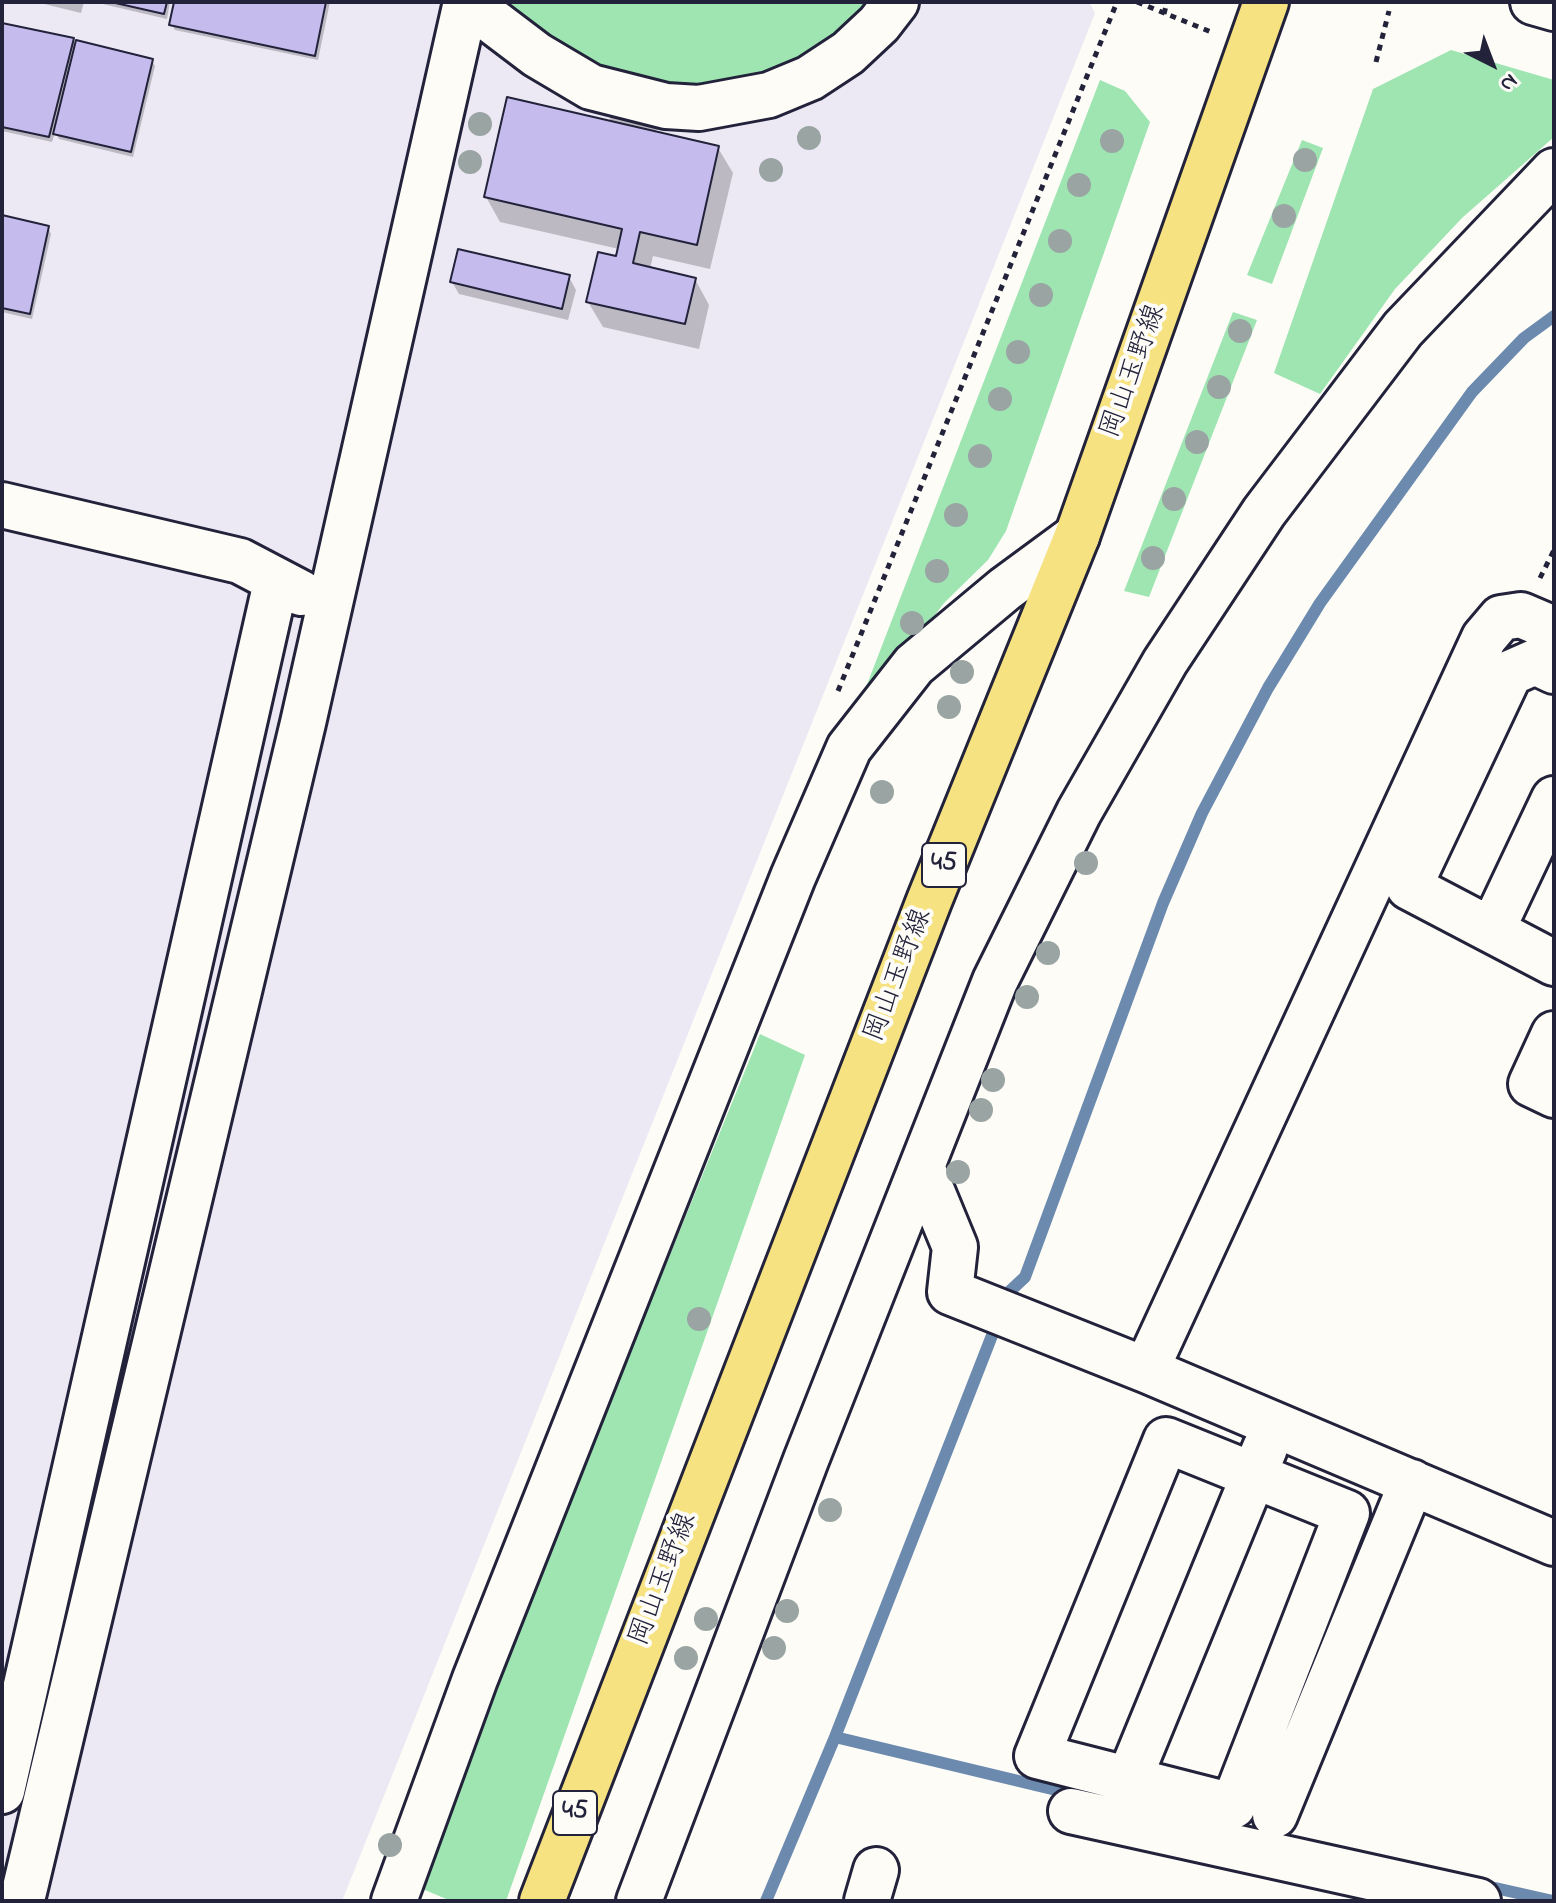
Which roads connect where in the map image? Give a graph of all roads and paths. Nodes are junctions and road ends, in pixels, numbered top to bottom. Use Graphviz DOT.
graph roads {
  1 [pos="466,2"];
  2 [pos="896,2"];
  3 [pos="1137,2"];
  4 [pos="1167,2"];
  5 [pos="1266,2"];
  6 [pos="1533,2"];
  7 [pos="1554,8"];
  8 [pos="1389,11"];
  9 [pos="1164,14"];
  10 [pos="1211,32"];
  11 [pos="1376,62"];
  12 [pos="1554,171"];
  13 [pos="2,505"];
  14 [pos="1077,536"];
  15 [pos="276,582"];
  16 [pos="331,600"];
  17 [pos="1554,629"];
  18 [pos="1554,671"];
  19 [pos="1554,799"];
  20 [pos="1492,930"];
  21 [pos="1554,963"];
  22 [pos="1554,1034"];
  23 [pos="1554,1095"];
  24 [pos="922,1167"];
  25 [pos="1146,1370"];
  26 [pos="1275,1424"];
  27 [pos="1253,1475"];
  28 [pos="1412,1482"];
  29 [pos="1554,1543"];
  30 [pos="1287,1668"];
  31 [pos="1330,1684"];
  32 [pos="1129,1779"];
  33 [pos="2,1791"];
  34 [pos="1071,1811"];
  35 [pos="1275,1815"];
  36 [pos="24,1892"];
  37 [pos="1398,1892"];
  38 [pos="394,1901"];
  39 [pos="542,1901"];
  40 [pos="639,1901"];
  41 [pos="1478,1901"];
  1 -- 2 [label="street"];
  1 -- 16 [label="street"];
  3 -- 9 [label="path"];
  4 -- 9 [label="path"];
  5 -- 14 [label="main road, 岡山玉野線 / 45"];
  6 -- 7 [label="street"];
  8 -- 11 [label="path"];
  9 -- 10 [label="path"];
  12 -- 24 [label="street"];
  13 -- 15 [label="street"];
  14 -- 38 [label="street"];
  14 -- 39 [label="main road, 岡山玉野線 / 45"];
  15 -- 16 [label="street"];
  15 -- 33 [label="street"];
  16 -- 36 [label="street"];
  17 -- 25 [label="street"];
  18 -- 20 [label="street"];
  19 -- 20 [label="street"];
  20 -- 21 [label="street"];
  22 -- 23 [label="street"];
  24 -- 25 [label="street"];
  24 -- 40 [label="street"];
  25 -- 26 [label="street"];
  26 -- 27 [label="street"];
  26 -- 28 [label="street"];
  27 -- 30 [label="street"];
  27 -- 32 [label="street"];
  27 -- 32 [label="street"];
  28 -- 29 [label="street"];
  28 -- 31 [label="street"];
  30 -- 31 [label="street"];
  30 -- 32 [label="street"];
  31 -- 35 [label="street"];
  34 -- 37 [label="street"];
  37 -- 41 [label="street"];
}
